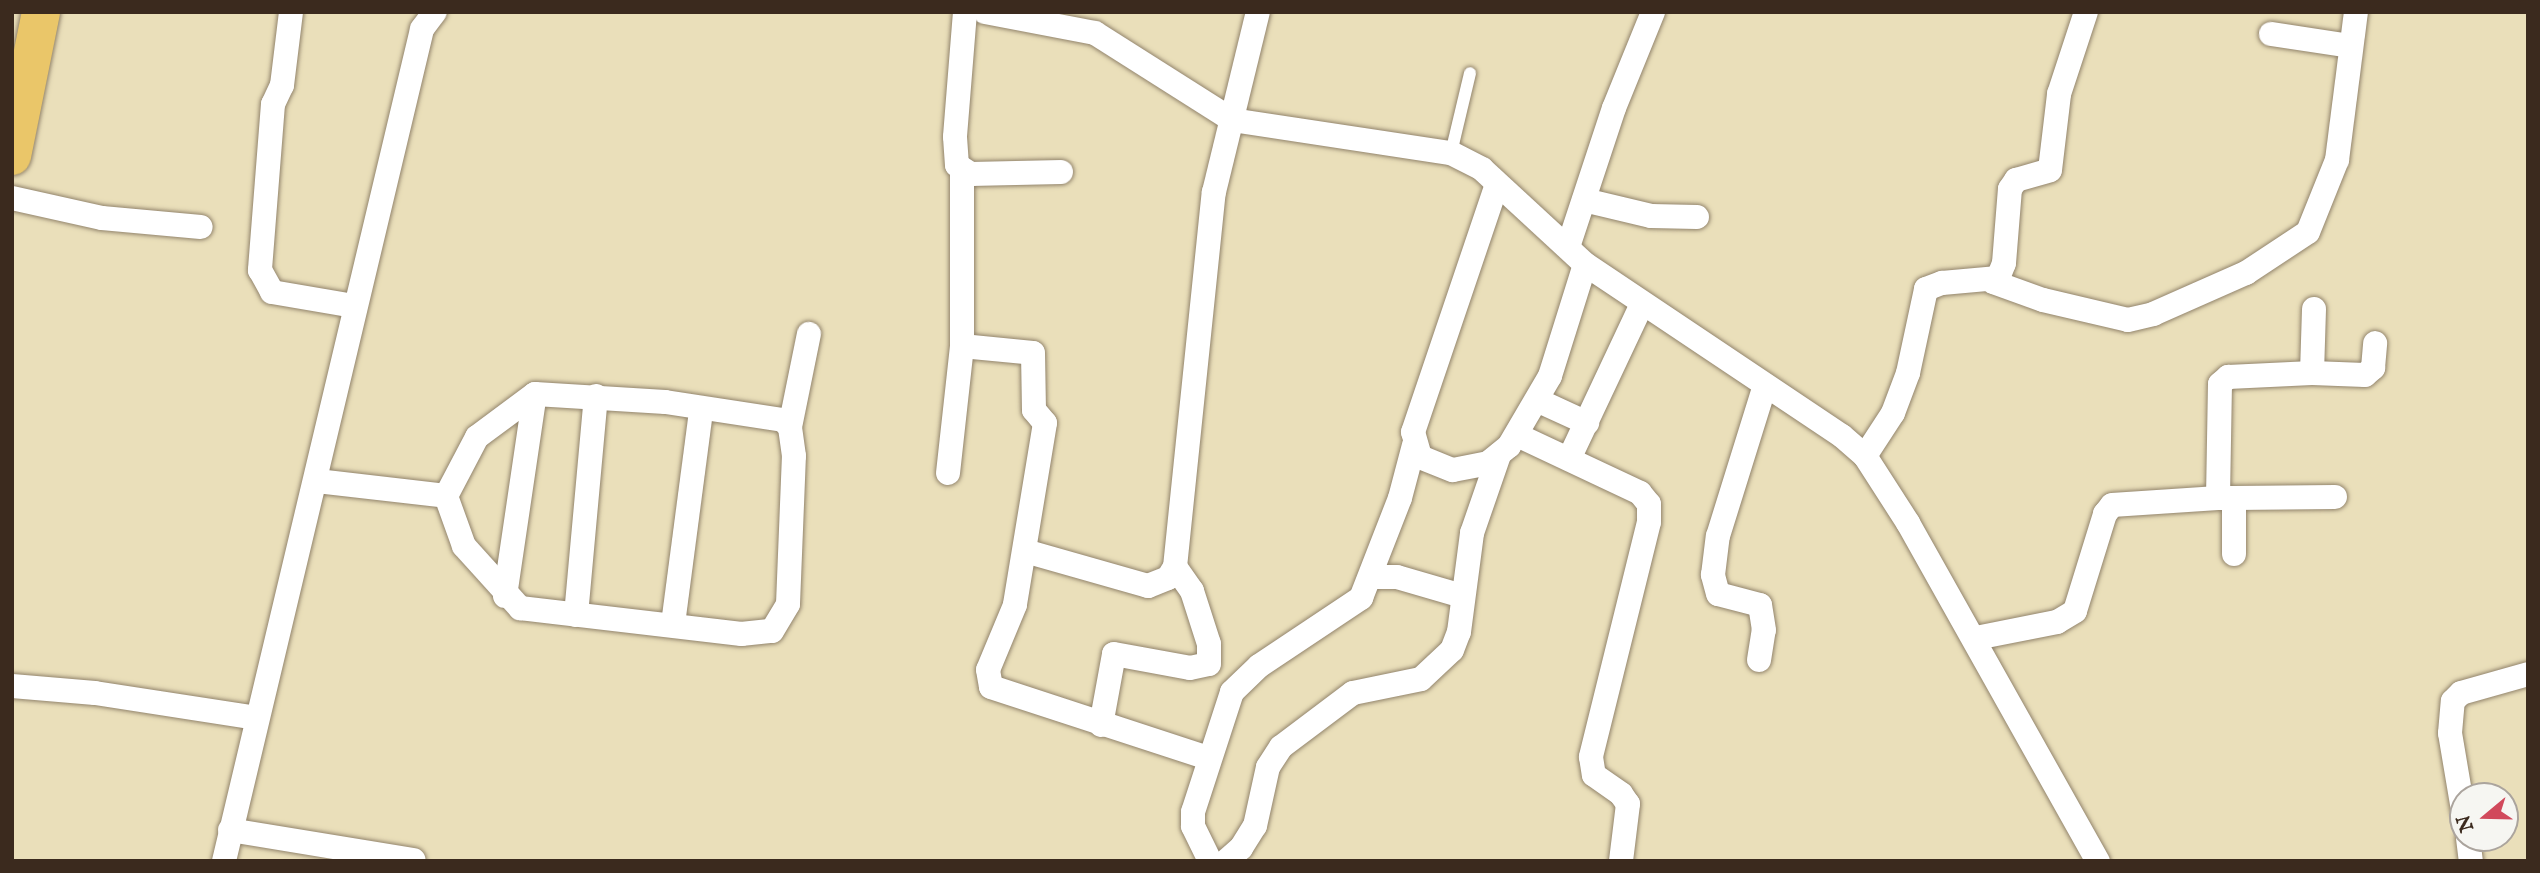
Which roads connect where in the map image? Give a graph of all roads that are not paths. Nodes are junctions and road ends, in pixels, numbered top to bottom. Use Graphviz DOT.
graph roads {
  1 [pos="41,12"];
  2 [pos="291,12"];
  3 [pos="435,12"];
  4 [pos="965,12"];
  5 [pos="985,12"];
  6 [pos="1258,12"];
  7 [pos="1653,12"];
  8 [pos="2086,12"];
  9 [pos="2356,12"];
  10 [pos="2271,34"];
  11 [pos="2350,46"];
  12 [pos="1470,73"];
  13 [pos="16,116"];
  14 [pos="1232,120"];
  15 [pos="1451,153"];
  16 [pos="12,156"];
  17 [pos="962,171"];
  18 [pos="1061,172"];
  19 [pos="1497,184"];
  20 [pos="12,198"];
  21 [pos="1584,200"];
  22 [pos="1696,217"];
  23 [pos="201,226"];
  24 [pos="1577,256"];
  25 [pos="1993,282"];
  26 [pos="1642,303"];
  27 [pos="354,306"];
  28 [pos="2314,309"];
  29 [pos="809,334"];
  30 [pos="2375,343"];
  31 [pos="962,346"];
  32 [pos="2312,373"];
  33 [pos="1765,385"];
  34 [pos="535,394"];
  35 [pos="596,396"];
  36 [pos="1539,401"];
  37 [pos="701,410"];
  38 [pos="1587,423"];
  39 [pos="790,427"];
  40 [pos="1517,435"];
  41 [pos="1414,445"];
  42 [pos="1499,455"];
  43 [pos="1865,456"];
  44 [pos="1569,459"];
  45 [pos="947,473"];
  46 [pos="317,481"];
  47 [pos="446,496"];
  48 [pos="2335,497"];
  49 [pos="2226,498"];
  50 [pos="1025,551"];
  51 [pos="2234,554"];
  52 [pos="1175,567"];
  53 [pos="1370,577"];
  54 [pos="505,596"];
  55 [pos="1462,596"];
  56 [pos="576,615"];
  57 [pos="673,624"];
  58 [pos="1976,639"];
  59 [pos="1759,660"];
  60 [pos="2528,674"];
  61 [pos="12,686"];
  62 [pos="256,718"];
  63 [pos="1101,724"];
  64 [pos="1208,758"];
  65 [pos="2458,782"];
  66 [pos="230,830"];
  67 [pos="414,860"];
  68 [pos="224,861"];
  69 [pos="1210,861"];
  70 [pos="1226,861"];
  71 [pos="1621,861"];
  72 [pos="2098,861"];
  1 -- 13 [label="highway"];
  2 -- 27 [label="street"];
  3 -- 27 [label="street"];
  4 -- 17 [label="street"];
  5 -- 14 [label="street"];
  6 -- 14 [label="street"];
  7 -- 21 [label="street"];
  8 -- 25 [label="street"];
  9 -- 11 [label="street"];
  10 -- 11 [label="street"];
  11 -- 25 [label="street"];
  12 -- 15 [label="lane"];
  13 -- 16 [label="highway"];
  14 -- 15 [label="street"];
  14 -- 52 [label="street"];
  15 -- 19 [label="street"];
  17 -- 18 [label="street"];
  17 -- 31 [label="street"];
  19 -- 24 [label="street"];
  19 -- 41 [label="street"];
  20 -- 23 [label="street"];
  21 -- 22 [label="street"];
  21 -- 24 [label="street"];
  24 -- 26 [label="street"];
  24 -- 36 [label="street"];
  25 -- 43 [label="street"];
  26 -- 33 [label="street"];
  26 -- 38 [label="street"];
  27 -- 46 [label="street"];
  28 -- 32 [label="street"];
  29 -- 39 [label="street"];
  30 -- 32 [label="street"];
  31 -- 45 [label="street"];
  31 -- 50 [label="street"];
  32 -- 49 [label="street"];
  33 -- 43 [label="street"];
  33 -- 59 [label="street"];
  34 -- 35 [label="street"];
  34 -- 47 [label="street"];
  34 -- 54 [label="street"];
  35 -- 37 [label="street"];
  35 -- 56 [label="street"];
  36 -- 38 [label="street"];
  36 -- 40 [label="street"];
  37 -- 39 [label="street"];
  37 -- 57 [label="street"];
  38 -- 44 [label="street"];
  39 -- 57 [label="street"];
  40 -- 42 [label="street"];
  40 -- 44 [label="street"];
  41 -- 42 [label="street"];
  41 -- 53 [label="street"];
  42 -- 55 [label="street"];
  43 -- 58 [label="street"];
  44 -- 71 [label="street"];
  46 -- 47 [label="street"];
  46 -- 62 [label="street"];
  47 -- 54 [label="street"];
  48 -- 49 [label="street"];
  49 -- 51 [label="street"];
  49 -- 58 [label="street"];
  50 -- 52 [label="street"];
  50 -- 63 [label="street"];
  52 -- 63 [label="street"];
  53 -- 55 [label="street"];
  53 -- 64 [label="street"];
  54 -- 56 [label="street"];
  55 -- 70 [label="street"];
  56 -- 57 [label="street"];
  58 -- 72 [label="street"];
  60 -- 65 [label="street"];
  61 -- 62 [label="street"];
  62 -- 66 [label="street"];
  63 -- 64 [label="street"];
  64 -- 69 [label="street"];
  66 -- 67 [label="street"];
  66 -- 68 [label="street"];
}
